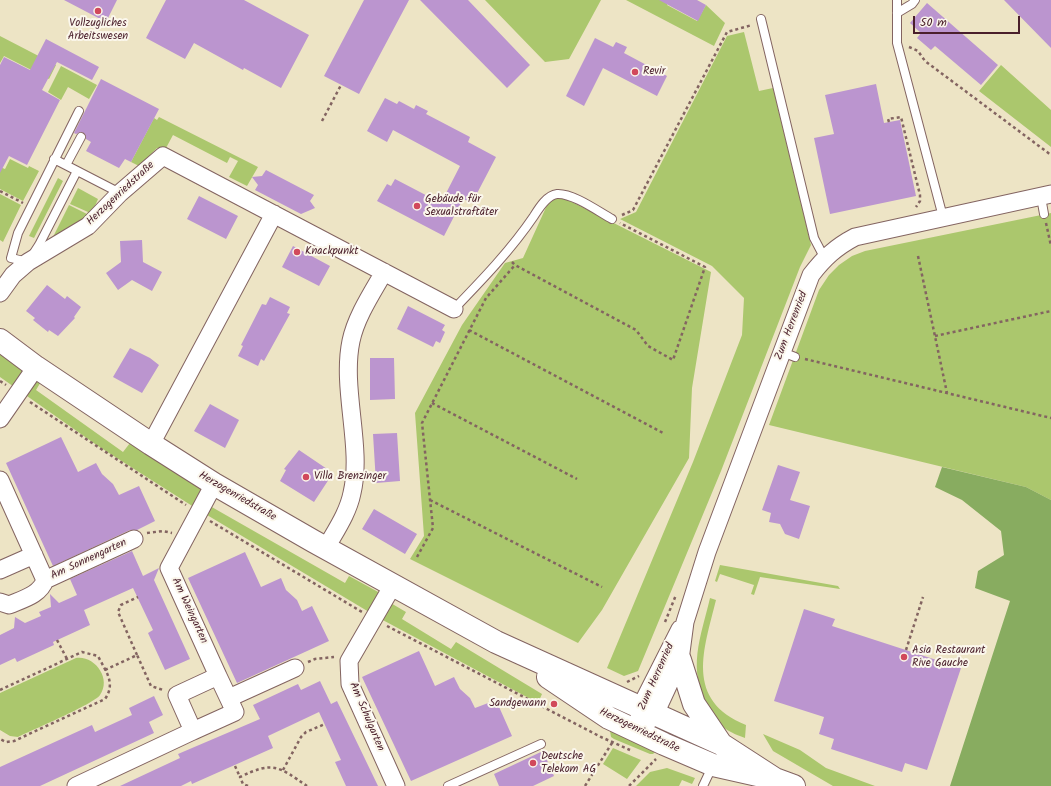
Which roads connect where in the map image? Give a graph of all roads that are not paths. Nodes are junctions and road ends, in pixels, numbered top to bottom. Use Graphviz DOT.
graph roads {
  1 [pos="897,0"];
  2 [pos="914,0"];
  3 [pos="897,13"];
  4 [pos="761,21"];
  5 [pos="78,112"];
  6 [pos="81,137"];
  7 [pos="54,159"];
  8 [pos="66,166"];
  9 [pos="77,171"];
  10 [pos="120,193"];
  11 [pos="1046,195"];
  12 [pos="274,214"];
  13 [pos="1044,214"];
  14 [pos="943,217"];
  15 [pos="612,219"];
  16 [pos="824,257"];
  17 [pos="28,262"];
  18 [pos="384,272"];
  19 [pos="0,293"];
  20 [pos="454,309"];
  21 [pos="0,340"];
  22 [pos="36,367"];
  23 [pos="0,419"];
  24 [pos="150,444"];
  25 [pos="0,480"];
  26 [pos="214,484"];
  27 [pos="139,536"];
  28 [pos="326,548"];
  29 [pos="34,555"];
  30 [pos="0,570"];
  31 [pos="45,580"];
  32 [pos="393,585"];
  33 [pos="1,605"];
  34 [pos="685,622"];
  35 [pos="496,642"];
  36 [pos="680,660"];
  37 [pos="295,668"];
  38 [pos="218,676"];
  39 [pos="229,698"];
  40 [pos="648,711"];
  41 [pos="193,731"];
  42 [pos="636,741"];
  43 [pos="541,744"];
  44 [pos="717,754"];
  45 [pos="784,782"];
  46 [pos="82,785"];
  47 [pos="396,786"];
  48 [pos="448,786"];
  49 [pos="703,786"];
  1 -- 3 [label="lane"];
  2 -- 3 [label="lane"];
  3 -- 14 [label="lane"];
  4 -- 16 [label="lane"];
  5 -- 7 [label="lane"];
  6 -- 8 [label="lane"];
  7 -- 8 [label="lane"];
  7 -- 17 [label="lane"];
  8 -- 9 [label="lane"];
  9 -- 10 [label="lane"];
  9 -- 17 [label="lane"];
  10 -- 12 [label="street, Herzogenriedstraße"];
  10 -- 17 [label="street, Herzogenriedstraße"];
  11 -- 13 [label="lane"];
  11 -- 14 [label="street, Zum Herrenried"];
  12 -- 18 [label="street, Herzogenriedstraße"];
  12 -- 24 [label="street"];
  14 -- 16 [label="street, Zum Herrenried"];
  15 -- 20 [label="lane"];
  16 -- 34 [label="street, Zum Herrenried"];
  17 -- 19 [label="street, Herzogenriedstraße"];
  18 -- 20 [label="street, Herzogenriedstraße"];
  18 -- 28 [label="street"];
  21 -- 22 [label="street, Herzogenriedstraße"];
  22 -- 23 [label="street"];
  22 -- 24 [label="street, Herzogenriedstraße"];
  24 -- 26 [label="street, Herzogenriedstraße"];
  25 -- 29 [label="street, Am Sonnengarten"];
  26 -- 28 [label="street, Herzogenriedstraße"];
  26 -- 38 [label="street, Am Weingarten"];
  27 -- 31 [label="street, Am Sonnengarten"];
  28 -- 32 [label="street, Herzogenriedstraße"];
  29 -- 30 [label="street"];
  29 -- 31 [label="street, Am Sonnengarten"];
  31 -- 33 [label="street, Am Sonnengarten"];
  32 -- 35 [label="street, Herzogenriedstraße"];
  32 -- 47 [label="street, Am Schulgarten"];
  34 -- 36 [label="street, Zum Herrenried"];
  34 -- 40 [label="street, Zum Herrenried"];
  35 -- 40 [label="street, Herzogenriedstraße"];
  35 -- 42 [label="street, Herzogenriedstraße"];
  36 -- 40 [label="street, Zum Herrenried"];
  36 -- 44 [label="street"];
  37 -- 39 [label="street"];
  38 -- 39 [label="street, Am Weingarten"];
  38 -- 41 [label="street"];
  39 -- 41 [label="street, Am Weingarten"];
  40 -- 42 [label="street, Zum Herrenried"];
  40 -- 44 [label="street, Herzogenriedstraße"];
  41 -- 46 [label="street, Am Weingarten"];
  42 -- 44 [label="street, Herzogenriedstraße"];
  43 -- 48 [label="lane"];
  44 -- 45 [label="street, Herzogenriedstraße"];
  44 -- 49 [label="lane"];
}
